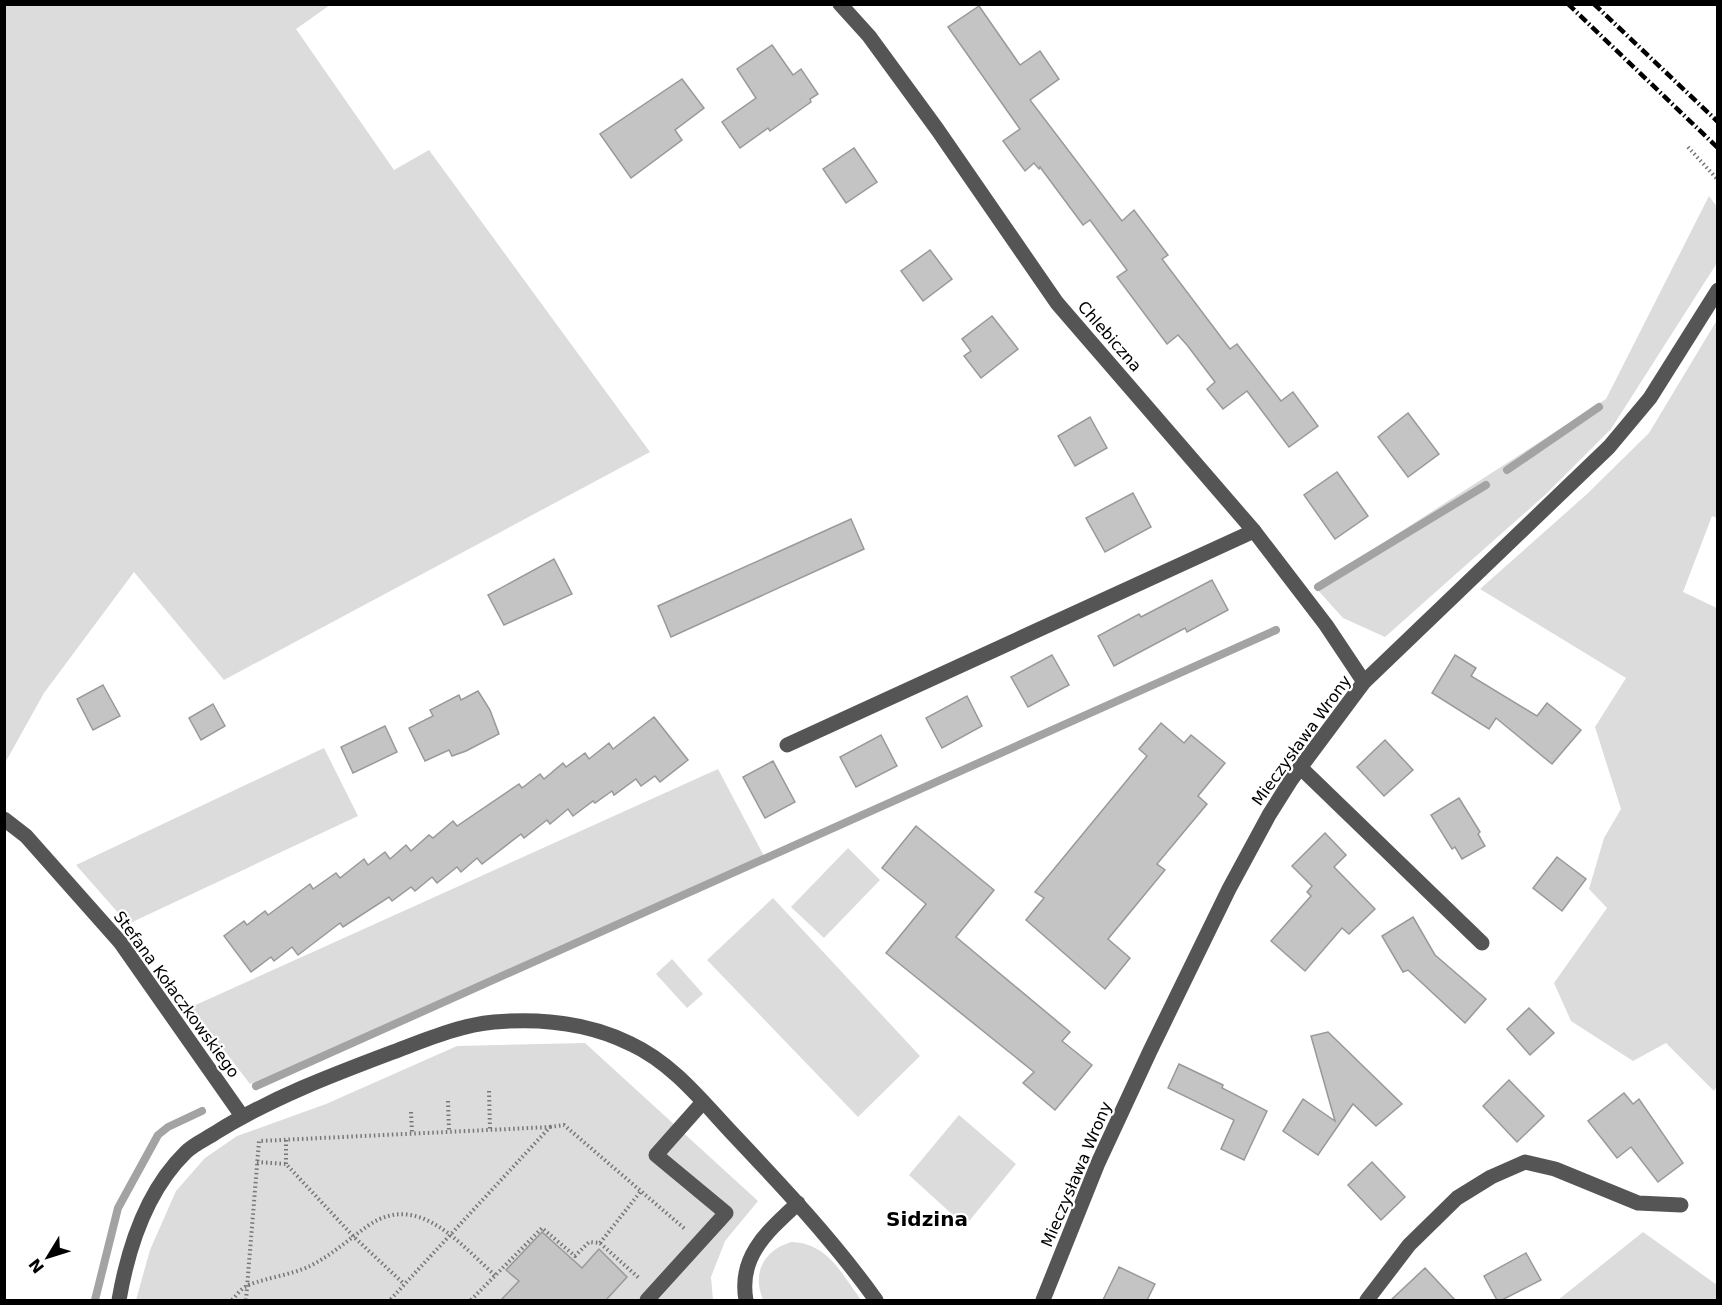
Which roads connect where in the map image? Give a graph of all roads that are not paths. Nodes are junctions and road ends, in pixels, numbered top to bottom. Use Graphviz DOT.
graph roads {
  1 [pos="840,4"];
  2 [pos="1718,290"];
  3 [pos="1254,531"];
  4 [pos="1364,682"];
  5 [pos="787,745"];
  6 [pos="1300,767"];
  7 [pos="4,819"];
  8 [pos="1482,943"];
  9 [pos="703,1102"];
  10 [pos="242,1116"];
  11 [pos="798,1203"];
  12 [pos="1681,1206"];
  13 [pos="119,1300"];
  14 [pos="647,1300"];
  15 [pos="746,1300"];
  16 [pos="876,1300"];
  17 [pos="1043,1300"];
  18 [pos="1367,1300"];
  1 -- 3 [label="street, Chlebiczna"];
  2 -- 4 [label="street, Mieczysława Wrony"];
  3 -- 4 [label="street, Chlebiczna"];
  3 -- 5 [label="street"];
  4 -- 6 [label="street, Mieczysława Wrony"];
  6 -- 8 [label="street"];
  6 -- 17 [label="street, Mieczysława Wrony"];
  7 -- 10 [label="street, Stefana Kołaczkowskiego"];
  9 -- 10 [label="street"];
  9 -- 11 [label="street"];
  9 -- 14 [label="street"];
  10 -- 13 [label="street"];
  11 -- 15 [label="street"];
  11 -- 16 [label="street"];
  12 -- 18 [label="street"];
}
